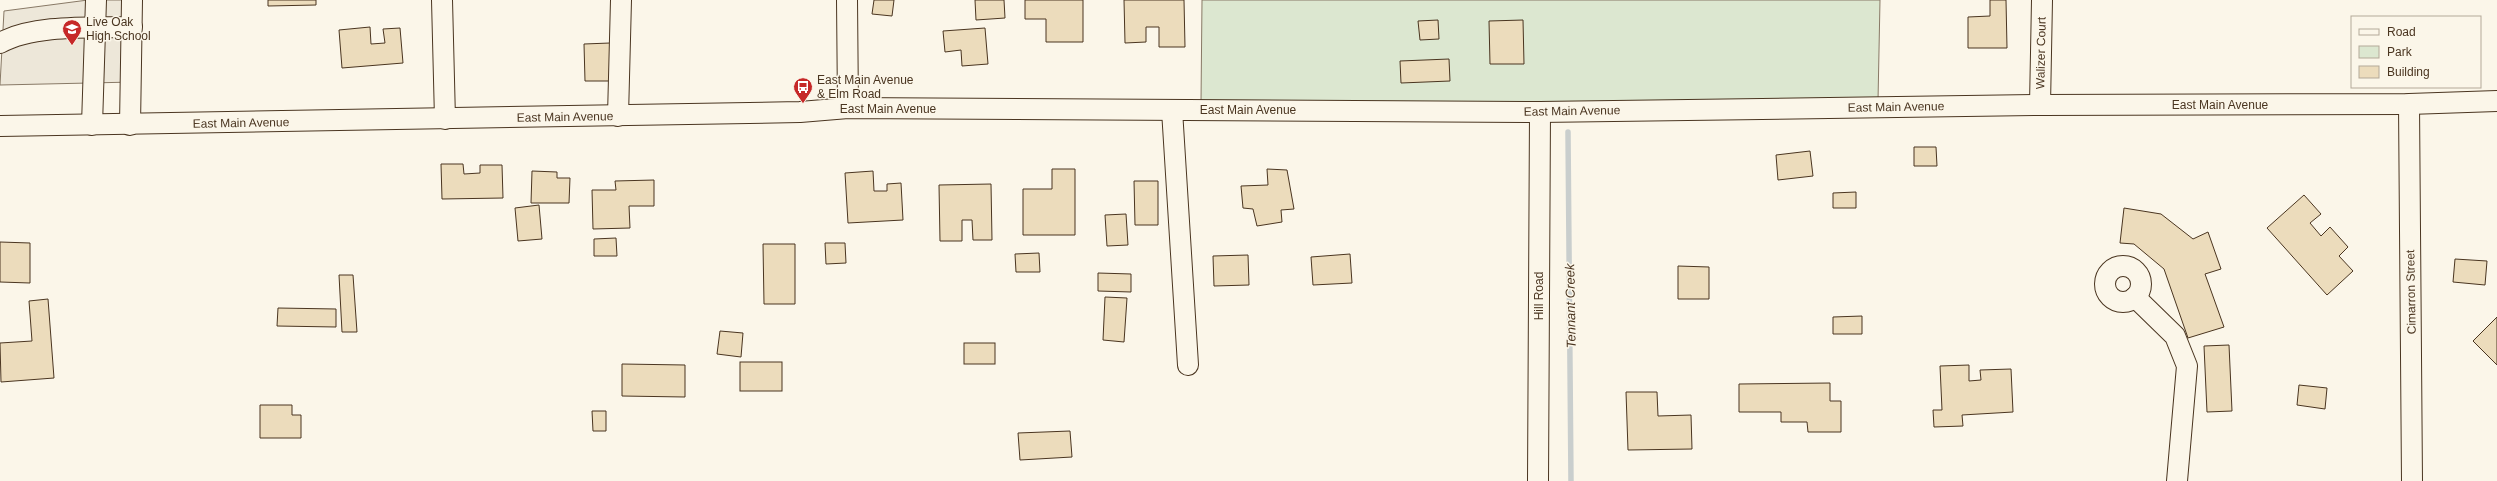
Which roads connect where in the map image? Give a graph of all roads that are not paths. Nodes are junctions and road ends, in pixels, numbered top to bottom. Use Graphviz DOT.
graph roads {
  1 [pos="96,0"];
  2 [pos="132,0"];
  3 [pos="442,0"];
  4 [pos="621,0"];
  5 [pos="847,0"];
  6 [pos="2042,0"];
  7 [pos="132,26"];
  8 [pos="94,28"];
  9 [pos="0,43"];
  10 [pos="2497,101"];
  11 [pos="2409,104"];
  12 [pos="2040,105"];
  13 [pos="848,108"];
  14 [pos="1172,110"];
  15 [pos="1540,112"];
  16 [pos="618,116"];
  17 [pos="445,120"];
  18 [pos="92,125"];
  19 [pos="130,125"];
  20 [pos="0,126"];
  21 [pos="2135,298"];
  22 [pos="1188,365"];
  23 [pos="1538,481"];
  24 [pos="2177,481"];
  25 [pos="2412,481"];
  1 -- 8 [label="street"];
  2 -- 7 [label="street"];
  3 -- 17 [label="street"];
  4 -- 16 [label="street"];
  5 -- 13 [label="street"];
  6 -- 12 [label="street, Walizer Court"];
  7 -- 8 [label="street"];
  7 -- 19 [label="street"];
  8 -- 9 [label="street"];
  8 -- 18 [label="street"];
  10 -- 11 [label="street, East Main Avenue"];
  11 -- 12 [label="street, East Main Avenue"];
  11 -- 25 [label="street, Cimarron Street"];
  12 -- 15 [label="street, East Main Avenue"];
  13 -- 14 [label="street, East Main Avenue"];
  13 -- 16 [label="street, East Main Avenue"];
  14 -- 15 [label="street, East Main Avenue"];
  14 -- 22 [label="street"];
  15 -- 23 [label="street, Hill Road"];
  16 -- 17 [label="street, East Main Avenue"];
  17 -- 19 [label="street, East Main Avenue"];
  18 -- 19 [label="street, East Main Avenue"];
  18 -- 20 [label="street, East Main Avenue"];
  21 -- 24 [label="street"];
}
